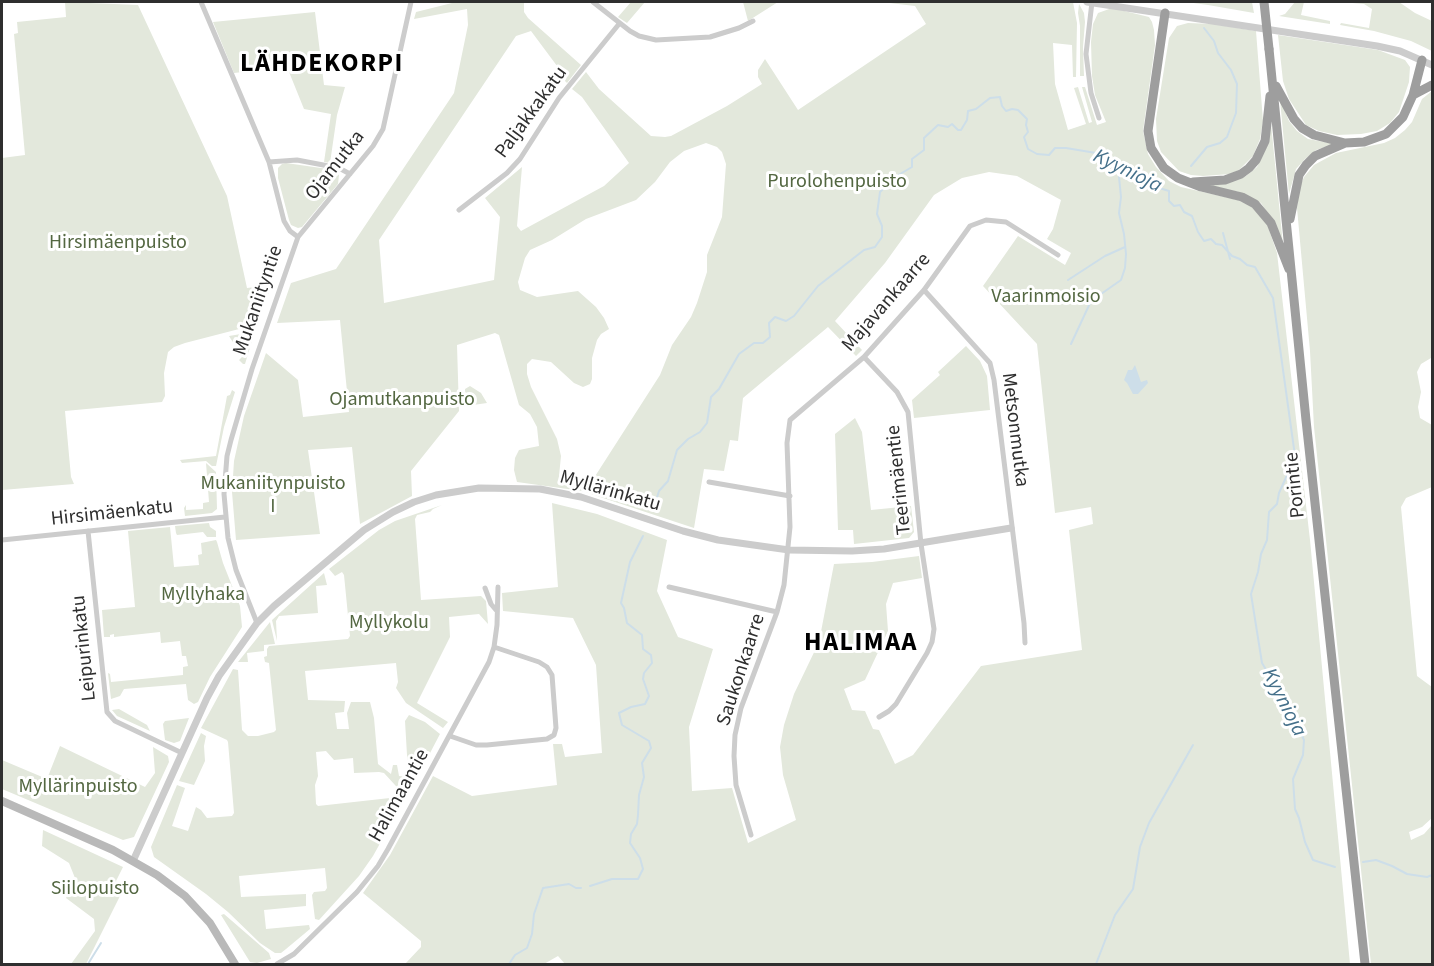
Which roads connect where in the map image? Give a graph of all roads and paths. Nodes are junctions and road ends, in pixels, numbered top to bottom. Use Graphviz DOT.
graph roads {
  1 [pos="201,2"];
  2 [pos="411,2"];
  3 [pos="593,2"];
  4 [pos="1090,2"];
  5 [pos="1264,2"];
  6 [pos="1166,13"];
  7 [pos="753,21"];
  8 [pos="619,24"];
  9 [pos="1422,60"];
  10 [pos="1432,65"];
  11 [pos="1272,78"];
  12 [pos="1432,85"];
  13 [pos="1413,95"];
  14 [pos="1099,118"];
  15 [pos="1345,143"];
  16 [pos="269,162"];
  17 [pos="350,174"];
  18 [pos="1193,183"];
  19 [pos="459,210"];
  20 [pos="1287,231"];
  21 [pos="298,237"];
  22 [pos="1058,255"];
  23 [pos="1292,278"];
  24 [pos="924,290"];
  25 [pos="864,357"];
  26 [pos="709,482"];
  27 [pos="790,496"];
  28 [pos="225,517"];
  29 [pos="1011,528"];
  30 [pos="88,531"];
  31 [pos="2,540"];
  32 [pos="921,543"];
  33 [pos="789,550"];
  34 [pos="498,587"];
  35 [pos="669,587"];
  36 [pos="485,588"];
  37 [pos="496,610"];
  38 [pos="777,612"];
  39 [pos="257,623"];
  40 [pos="1025,643"];
  41 [pos="494,647"];
  42 [pos="879,717"];
  43 [pos="450,736"];
  44 [pos="182,753"];
  45 [pos="2,801"];
  46 [pos="751,835"];
  47 [pos="133,861"];
  48 [pos="235,964"];
  49 [pos="278,964"];
  50 [pos="1365,964"];
  1 -- 16 [label="street, Mukaniityntie"];
  2 -- 17 [label="street, Ojamutka"];
  3 -- 8 [label="street"];
  4 -- 6 [label="street"];
  4 -- 14 [label="street"];
  5 -- 11 [label="highway, Porintie, bridge"];
  6 -- 9 [label="street"];
  6 -- 18 [label="highway"];
  7 -- 8 [label="street"];
  8 -- 19 [label="street, Paljakkakatu"];
  9 -- 10 [label="street"];
  9 -- 13 [label="highway"];
  11 -- 15 [label="highway"];
  11 -- 18 [label="highway"];
  11 -- 20 [label="highway, Porintie"];
  12 -- 13 [label="highway"];
  13 -- 15 [label="highway"];
  15 -- 20 [label="highway"];
  16 -- 17 [label="street"];
  16 -- 21 [label="street, Mukaniityntie"];
  17 -- 21 [label="street, Ojamutka"];
  18 -- 23 [label="highway"];
  20 -- 23 [label="highway, Porintie"];
  21 -- 28 [label="street, Mukaniityntie"];
  22 -- 24 [label="street, Majavankaarre"];
  23 -- 50 [label="highway, Porintie"];
  24 -- 25 [label="street, Majavankaarre"];
  24 -- 29 [label="street, Metsonmutka"];
  25 -- 27 [label="street, Majavankaarre"];
  25 -- 32 [label="street, Teerimäentie"];
  26 -- 27 [label="street"];
  27 -- 33 [label="street, Majavankaarre"];
  28 -- 30 [label="street, Hirsimäenkatu"];
  28 -- 39 [label="street, Mukaniityntie"];
  29 -- 32 [label="street, Myllärinkatu"];
  29 -- 40 [label="street, Metsonmutka"];
  30 -- 31 [label="street, Hirsimäenkatu"];
  30 -- 44 [label="street, Leipurinkatu"];
  32 -- 33 [label="street, Myllärinkatu"];
  32 -- 42 [label="street, Teerimäentie"];
  33 -- 38 [label="street, Saukonkaarre"];
  33 -- 39 [label="street, Myllärinkatu"];
  34 -- 37 [label="street, Halimaantie"];
  35 -- 38 [label="street"];
  36 -- 37 [label="street, Halimaantie"];
  37 -- 41 [label="street, Halimaantie"];
  38 -- 46 [label="street, Saukonkaarre"];
  39 -- 44 [label="street, Myllärinkatu"];
  41 -- 43 [label="street, Halimaantie"];
  41 -- 43 [label="street"];
  43 -- 49 [label="street, Halimaantie"];
  44 -- 47 [label="street, Myllärinkatu"];
  45 -- 47 [label="main road"];
  47 -- 48 [label="main road"];
}
